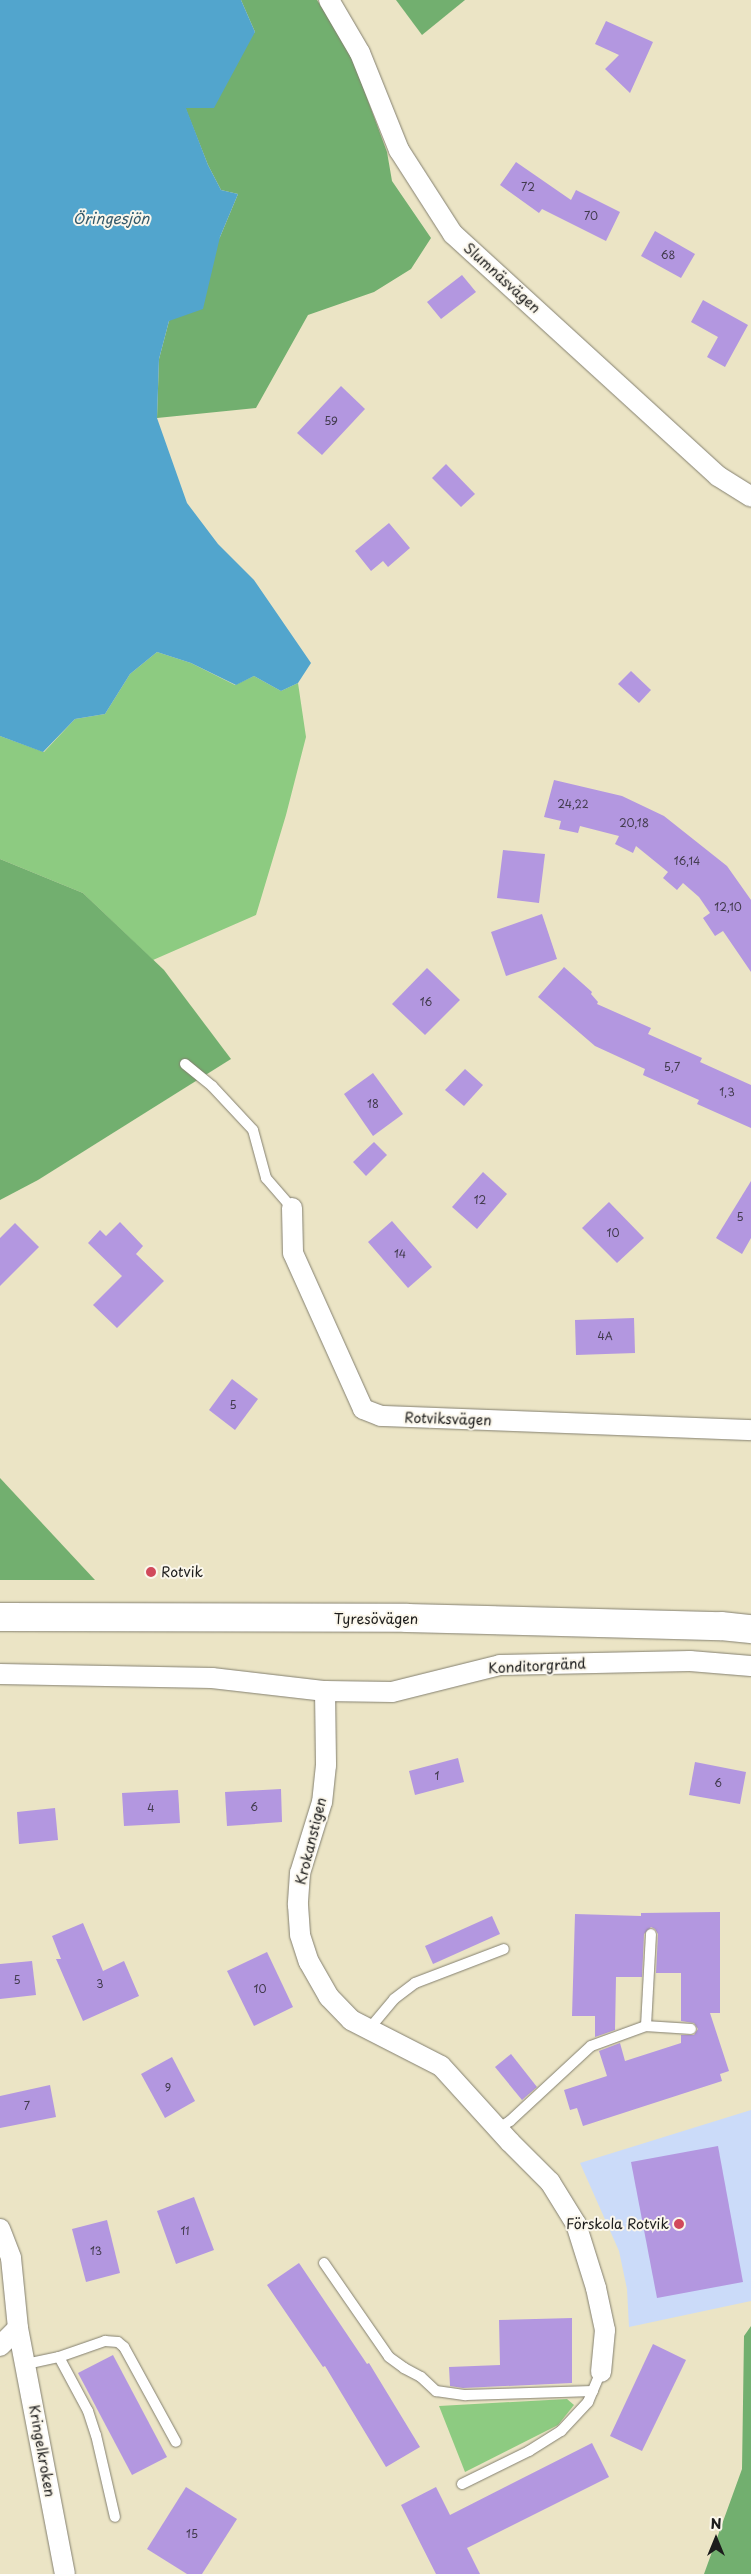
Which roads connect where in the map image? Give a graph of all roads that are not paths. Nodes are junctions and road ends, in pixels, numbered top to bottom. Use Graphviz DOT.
graph roads {
  1 [pos="329,0"];
  2 [pos="751,497"];
  3 [pos="185,1064"];
  4 [pos="292,1208"];
  5 [pos="751,1430"];
  6 [pos="0,1617"];
  7 [pos="751,1629"];
  8 [pos="751,1666"];
  9 [pos="0,1674"];
  10 [pos="325,1691"];
  11 [pos="651,1934"];
  12 [pos="504,1949"];
  13 [pos="646,2026"];
  14 [pos="369,2029"];
  15 [pos="691,2029"];
  16 [pos="498,2128"];
  17 [pos="2,2238"];
  18 [pos="324,2263"];
  19 [pos="18,2328"];
  20 [pos="0,2346"];
  21 [pos="60,2357"];
  22 [pos="26,2364"];
  23 [pos="601,2372"];
  24 [pos="593,2391"];
  25 [pos="176,2442"];
  26 [pos="462,2484"];
  27 [pos="115,2518"];
  28 [pos="65,2574"];
  1 -- 2 [label="street, Slumnäsvägen"];
  3 -- 4 [label="lane"];
  4 -- 5 [label="street, Rotviksvägen"];
  6 -- 7 [label="main road, Tyresövägen"];
  8 -- 10 [label="street, Konditorgränd"];
  9 -- 10 [label="street"];
  10 -- 14 [label="street, Krokanstigen"];
  11 -- 13 [label="lane"];
  12 -- 14 [label="lane"];
  13 -- 15 [label="lane"];
  13 -- 16 [label="lane"];
  14 -- 16 [label="street, Krokanstigen"];
  16 -- 23 [label="street, Krokanstigen"];
  17 -- 19 [label="street, Kringelkroken"];
  18 -- 24 [label="lane"];
  19 -- 20 [label="street"];
  19 -- 22 [label="street, Kringelkroken"];
  21 -- 22 [label="lane"];
  21 -- 25 [label="lane"];
  21 -- 27 [label="lane"];
  22 -- 28 [label="street, Kringelkroken"];
  23 -- 24 [label="lane"];
  24 -- 26 [label="lane"];
}
